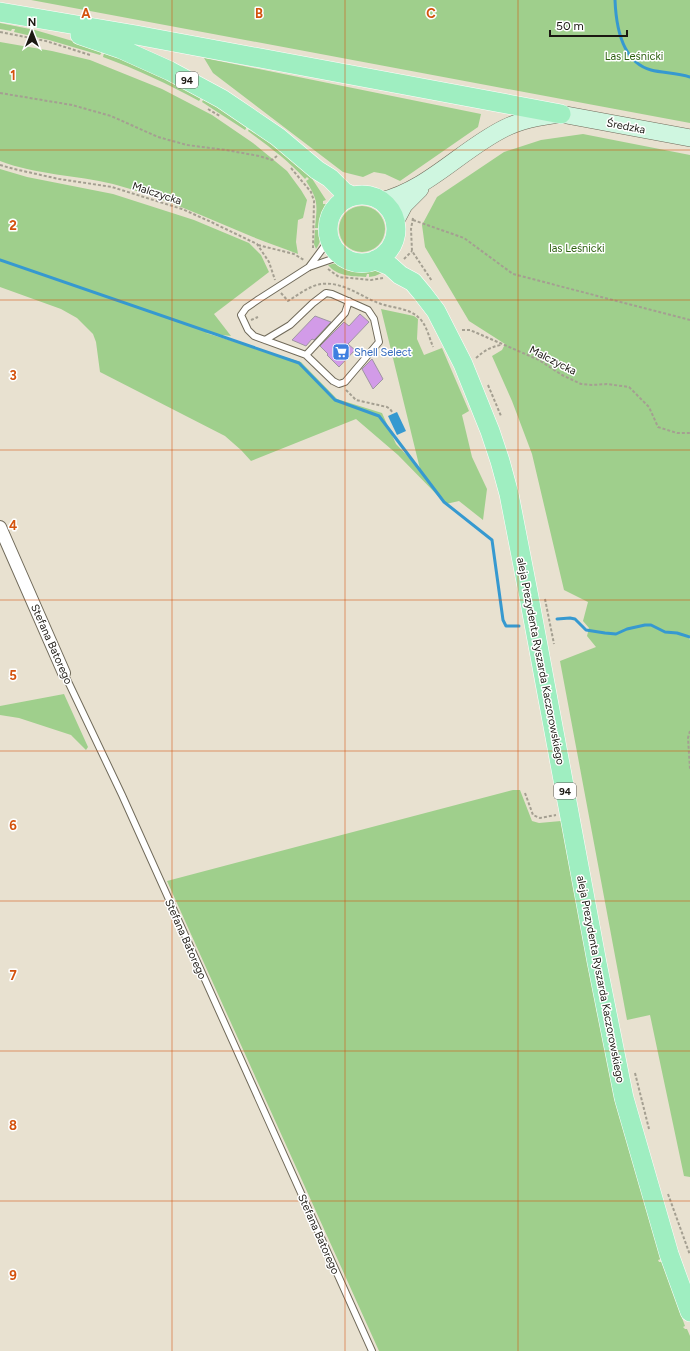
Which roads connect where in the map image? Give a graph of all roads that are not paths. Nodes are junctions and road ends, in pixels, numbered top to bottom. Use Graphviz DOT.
graph roads {
  1 [pos="0,12"];
  2 [pos="40,19"];
  3 [pos="562,114"];
  4 [pos="690,138"];
  5 [pos="317,170"];
  6 [pos="426,181"];
  7 [pos="352,196"];
  8 [pos="381,201"];
  9 [pos="332,211"];
  10 [pos="407,219"];
  11 [pos="393,243"];
  12 [pos="322,245"];
  13 [pos="375,260"];
  14 [pos="335,264"];
  15 [pos="309,268"];
  16 [pos="413,282"];
  17 [pos="349,301"];
  18 [pos="265,340"];
  19 [pos="306,355"];
  20 [pos="0,527"];
  21 [pos="64,672"];
  22 [pos="690,1312"];
  23 [pos="372,1351"];
  1 -- 2 [label="main road, 94"];
  2 -- 3 [label="main road"];
  2 -- 5 [label="main road, 94"];
  3 -- 4 [label="main road, Średzka"];
  3 -- 6 [label="main road, Średzka"];
  5 -- 7 [label="main road, 94"];
  5 -- 9 [label="main road, 94"];
  6 -- 8 [label="main road"];
  6 -- 10 [label="main road"];
  7 -- 8 [label="main road"];
  7 -- 9 [label="main road"];
  8 -- 10 [label="main road"];
  9 -- 12 [label="main road"];
  10 -- 11 [label="main road"];
  11 -- 13 [label="main road"];
  11 -- 16 [label="main road, aleja Prezydenta Ryszarda Kaczorowskiego / 94"];
  12 -- 14 [label="main road"];
  12 -- 15 [label="lane"];
  13 -- 14 [label="main road"];
  13 -- 16 [label="main road, aleja Prezydenta Ryszarda Kaczorowskiego / 94"];
  14 -- 15 [label="lane"];
  15 -- 18 [label="lane"];
  16 -- 22 [label="main road, aleja Prezydenta Ryszarda Kaczorowskiego / 94"];
  17 -- 18 [label="lane"];
  17 -- 19 [label="lane"];
  17 -- 19 [label="lane"];
  18 -- 19 [label="lane"];
  20 -- 21 [label="street, Stefana Batorego"];
  21 -- 23 [label="lane, Stefana Batorego"];
}
